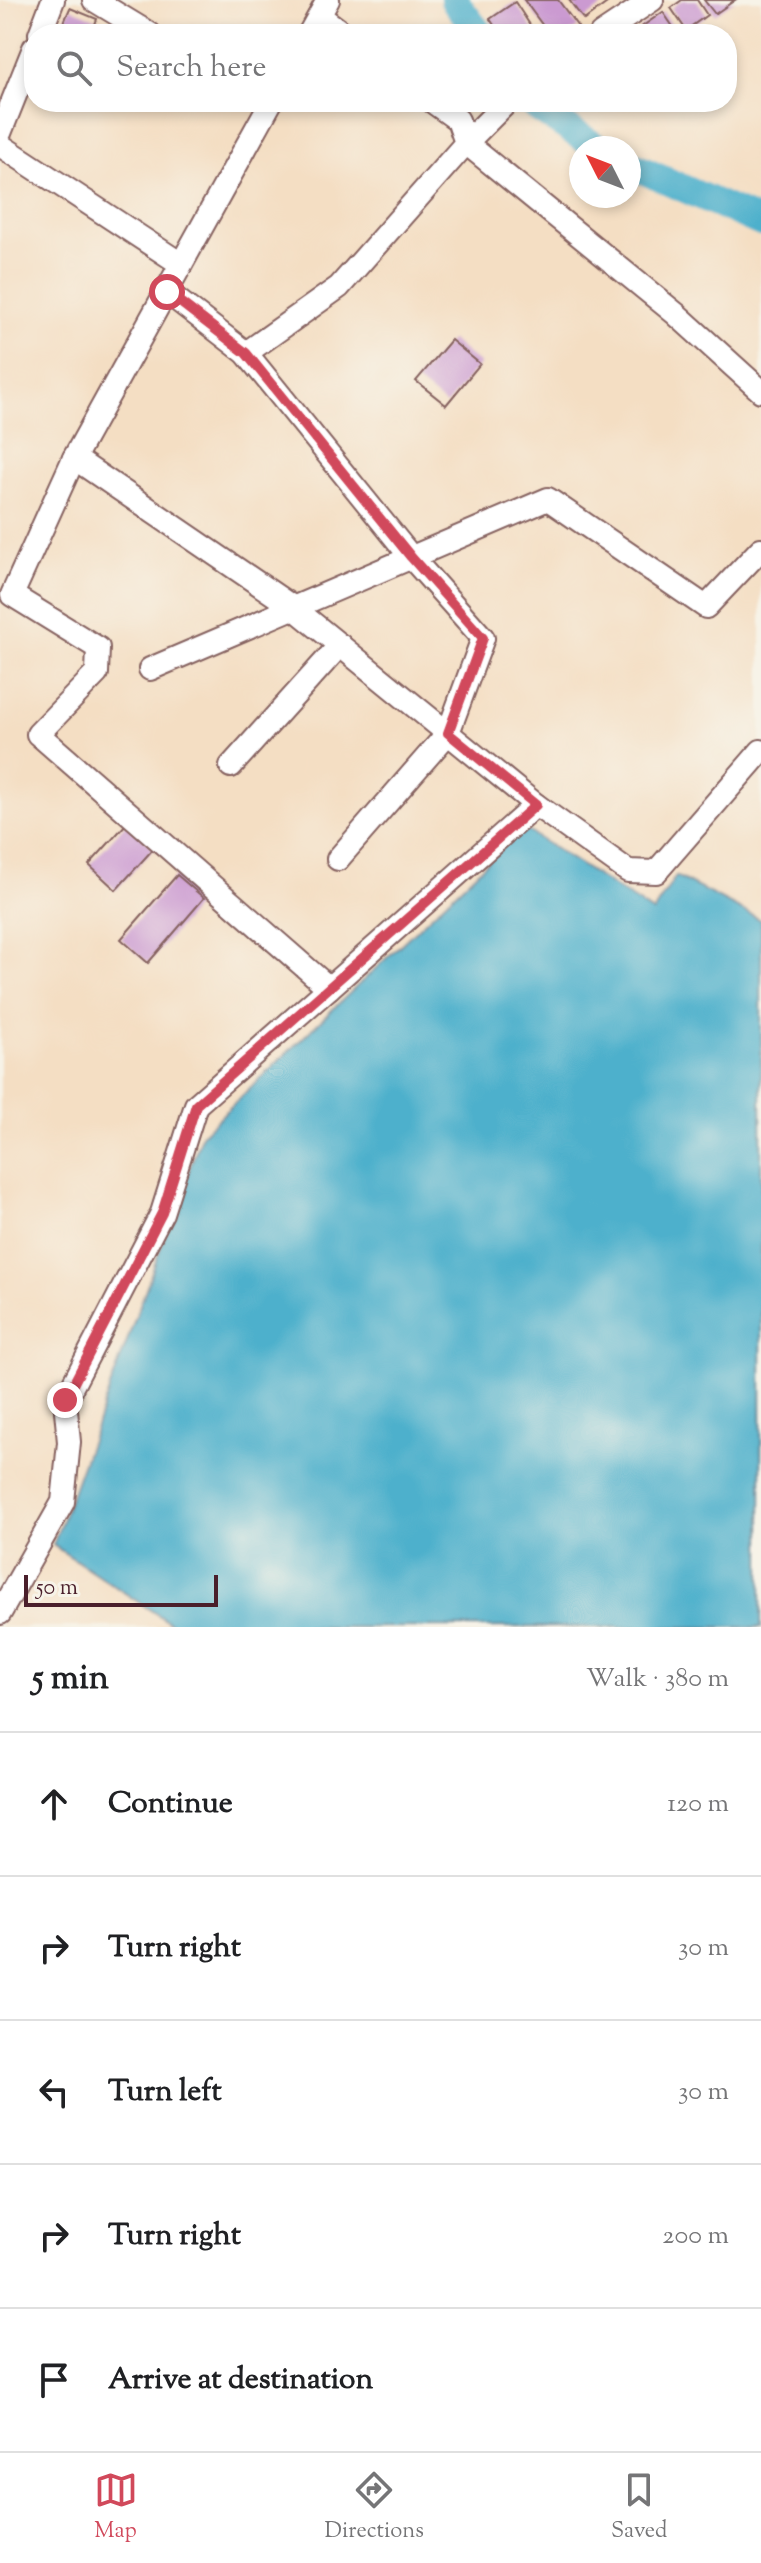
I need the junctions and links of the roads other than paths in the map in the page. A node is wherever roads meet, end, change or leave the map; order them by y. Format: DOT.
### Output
graph roads {
  1 [pos="53,0"];
  2 [pos="94,0"];
  3 [pos="652,0"];
  4 [pos="44,24"];
  5 [pos="134,24"];
  6 [pos="616,24"];
  7 [pos="24,73"];
  8 [pos="262,112"];
  9 [pos="447,112"];
  10 [pos="497,112"];
  11 [pos="0,133"];
  12 [pos="466,143"];
  13 [pos="0,145"];
  14 [pos="181,264"];
  15 [pos="167,292"];
  16 [pos="246,353"];
  17 [pos="761,391"];
  18 [pos="74,458"];
  19 [pos="761,549"];
  20 [pos="411,557"];
  21 [pos="294,608"];
  22 [pos="340,645"];
  23 [pos="150,669"];
  24 [pos="448,733"];
  25 [pos="761,751"];
  26 [pos="231,766"];
  27 [pos="536,805"];
  28 [pos="338,859"];
  29 [pos="329,988"];
  30 [pos="0,1613"];
  1 -- 4 [label="street"];
  2 -- 5 [label="street"];
  3 -- 6 [label="street"];
  7 -- 11 [label="street"];
  8 -- 14 [label="street"];
  9 -- 12 [label="street"];
  10 -- 12 [label="street"];
  12 -- 16 [label="street"];
  12 -- 17 [label="street"];
  13 -- 14 [label="street"];
  14 -- 15 [label="street"];
  15 -- 16 [label="street"];
  15 -- 18 [label="street"];
  16 -- 20 [label="street"];
  18 -- 21 [label="street"];
  18 -- 29 [label="street"];
  19 -- 20 [label="street"];
  20 -- 21 [label="street"];
  20 -- 24 [label="street"];
  21 -- 22 [label="street"];
  21 -- 23 [label="street"];
  22 -- 24 [label="street"];
  22 -- 26 [label="street"];
  24 -- 27 [label="street"];
  24 -- 28 [label="street"];
  25 -- 27 [label="street"];
  27 -- 29 [label="street"];
  29 -- 30 [label="street"];
}
